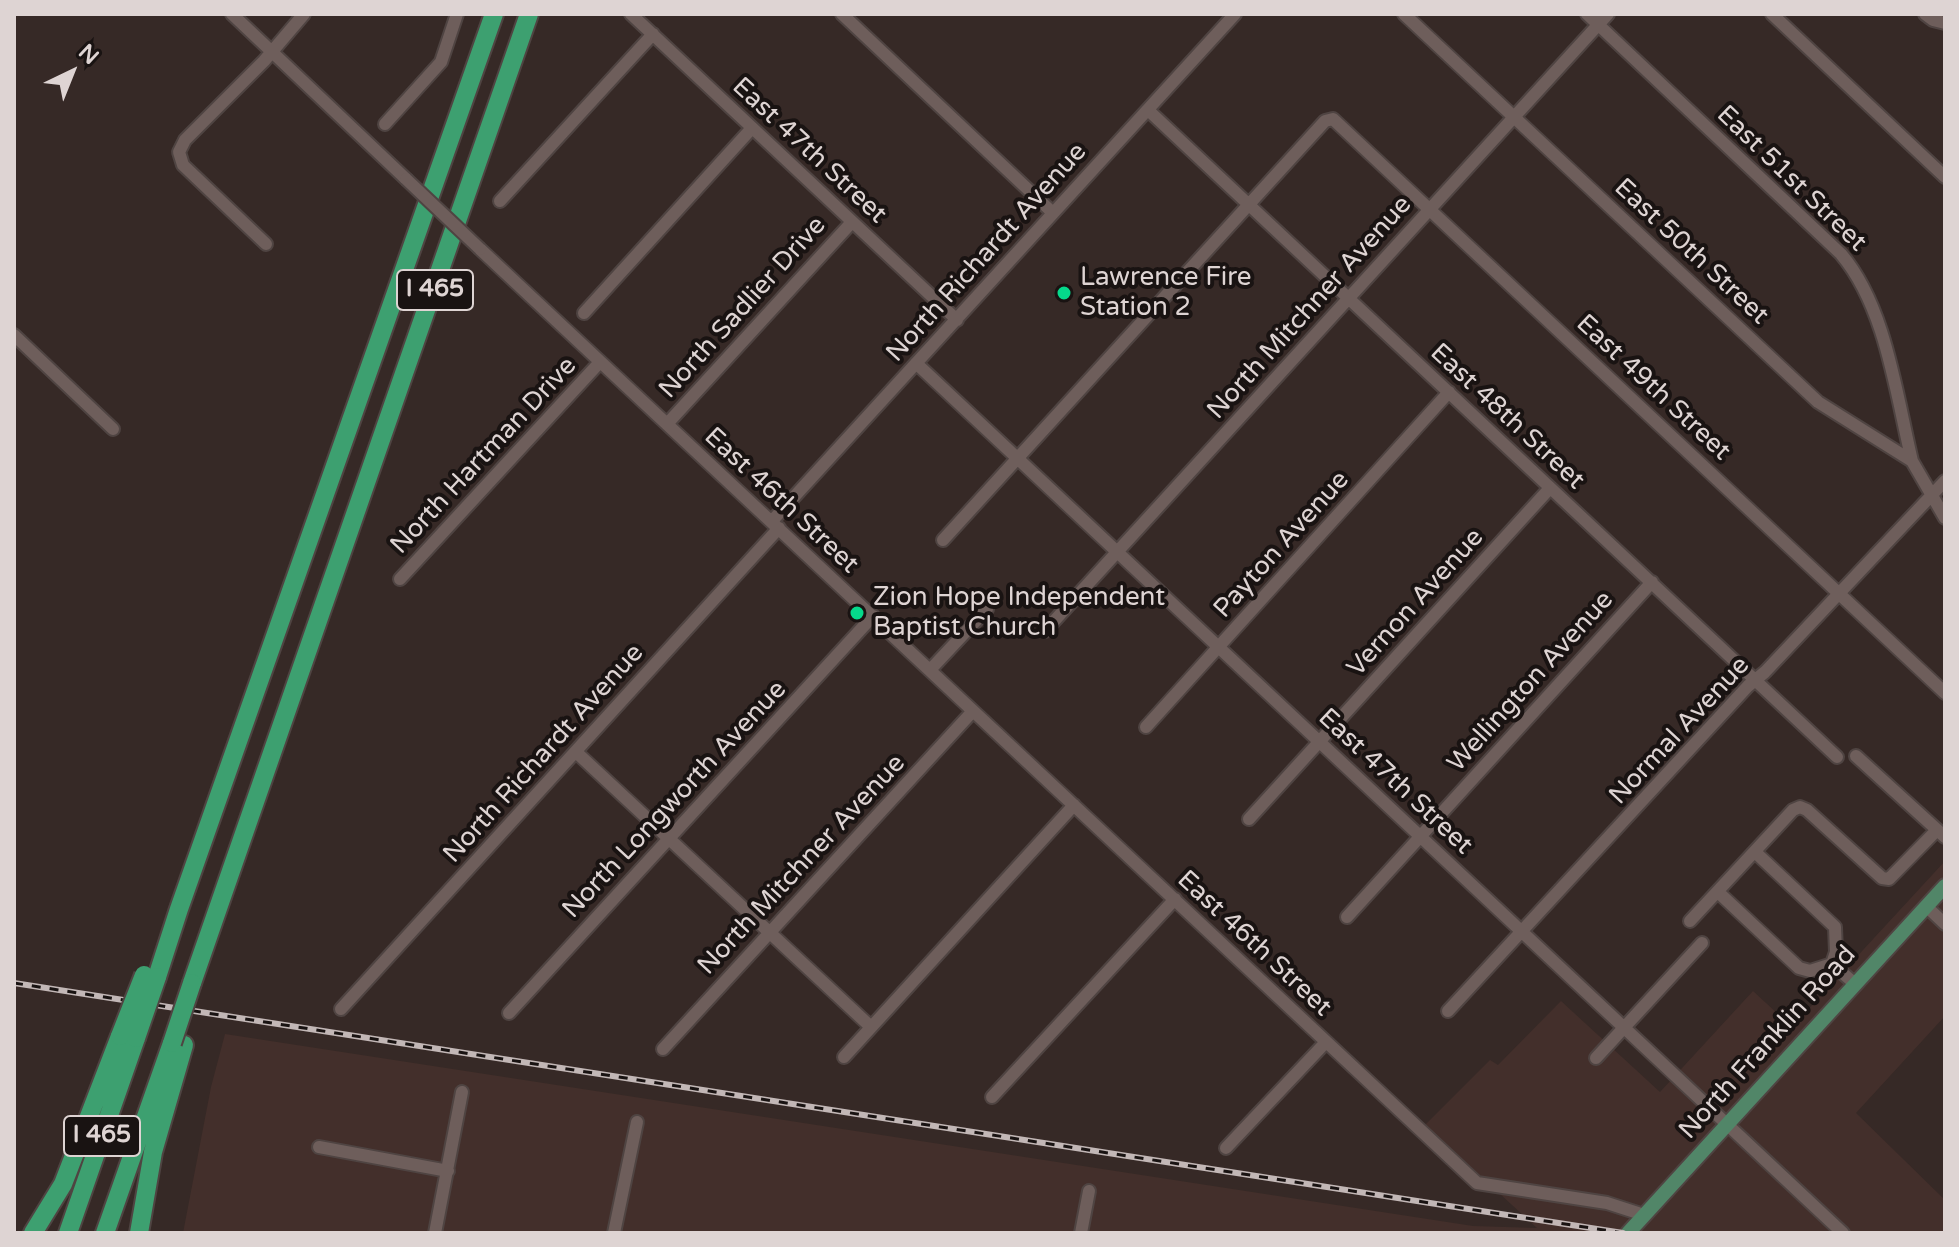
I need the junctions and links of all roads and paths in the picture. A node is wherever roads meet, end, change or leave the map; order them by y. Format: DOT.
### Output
graph roads {
  1 [pos="232,14"];
  2 [pos="304,14"];
  3 [pos="457,14"];
  4 [pos="494,14"];
  5 [pos="529,14"];
  6 [pos="631,14"];
  7 [pos="842,14"];
  8 [pos="1235,14"];
  9 [pos="1404,14"];
  10 [pos="1587,14"];
  11 [pos="1608,14"];
  12 [pos="1772,14"];
  13 [pos="1925,14"];
  14 [pos="1945,23"];
  15 [pos="1598,25"];
  16 [pos="653,34"];
  17 [pos="271,50"];
  18 [pos="1148,110"];
  19 [pos="1514,117"];
  20 [pos="385,124"];
  21 [pos="752,128"];
  22 [pos="1945,177"];
  23 [pos="500,201"];
  24 [pos="1250,205"];
  25 [pos="1431,209"];
  26 [pos="1053,213"];
  27 [pos="852,222"];
  28 [pos="266,244"];
  29 [pos="1348,298"];
  30 [pos="584,313"];
  31 [pos="957,320"];
  32 [pos="14,335"];
  33 [pos="600,362"];
  34 [pos="916,363"];
  35 [pos="1449,392"];
  36 [pos="667,424"];
  37 [pos="113,429"];
  38 [pos="1019,459"];
  39 [pos="1912,461"];
  40 [pos="1945,481"];
  41 [pos="1550,488"];
  42 [pos="1933,497"];
  43 [pos="1945,518"];
  44 [pos="776,525"];
  45 [pos="943,540"];
  46 [pos="1118,553"];
  47 [pos="400,579"];
  48 [pos="1652,582"];
  49 [pos="1838,593"];
  50 [pos="987,609"];
  51 [pos="873,616"];
  52 [pos="1045,631"];
  53 [pos="1219,647"];
  54 [pos="930,670"];
  55 [pos="1756,680"];
  56 [pos="1945,693"];
  57 [pos="973,711"];
  58 [pos="1146,727"];
  59 [pos="1320,741"];
  60 [pos="576,752"];
  61 [pos="1856,756"];
  62 [pos="1837,757"];
  63 [pos="1074,805"];
  64 [pos="1249,819"];
  65 [pos="1941,834"];
  66 [pos="1421,836"];
  67 [pos="669,839"];
  68 [pos="1755,852"];
  69 [pos="1945,886"];
  70 [pos="1718,892"];
  71 [pos="1175,899"];
  72 [pos="1926,906"];
  73 [pos="1347,917"];
  74 [pos="1690,921"];
  75 [pos="1945,924"];
  76 [pos="769,932"];
  77 [pos="1523,932"];
  78 [pos="1702,943"];
  79 [pos="1832,964"];
  80 [pos="1854,983"];
  81 [pos="341,1009"];
  82 [pos="1448,1011"];
  83 [pos="509,1013"];
  84 [pos="1626,1026"];
  85 [pos="871,1027"];
  86 [pos="128,1037"];
  87 [pos="1326,1042"];
  88 [pos="178,1044"];
  89 [pos="663,1049"];
  90 [pos="844,1057"];
  91 [pos="1596,1058"];
  92 [pos="462,1092"];
  93 [pos="992,1097"];
  94 [pos="637,1122"];
  95 [pos="1727,1123"];
  96 [pos="319,1147"];
  97 [pos="1226,1148"];
  98 [pos="448,1171"];
  99 [pos="1089,1191"];
  100 [pos="1644,1215"];
  101 [pos="33,1233"];
  102 [pos="68,1233"];
  103 [pos="105,1233"];
  104 [pos="139,1233"];
  105 [pos="435,1233"];
  106 [pos="614,1233"];
  107 [pos="1081,1233"];
  108 [pos="1628,1233"];
  109 [pos="1843,1233"];
  1 -- 17 [label="street, East 46th Street"];
  2 -- 17 [label="street"];
  3 -- 20 [label="street"];
  4 -- 86 [label="highway, I 465, bridge"];
  5 -- 88 [label="highway, I 465, bridge"];
  6 -- 16 [label="street, East 47th Street"];
  7 -- 26 [label="street"];
  8 -- 18 [label="street, North Richardt Avenue"];
  9 -- 19 [label="street, East 50th Street"];
  10 -- 15 [label="street, East 51st Street"];
  11 -- 15 [label="street, North Mitchner Avenue"];
  12 -- 22 [label="street"];
  13 -- 14 [label="street"];
  15 -- 19 [label="street, North Mitchner Avenue"];
  15 -- 39 [label="street, East 51st Street"];
  16 -- 21 [label="street, East 47th Street"];
  16 -- 23 [label="street"];
  17 -- 28 [label="street"];
  17 -- 33 [label="street, East 46th Street, bridge"];
  18 -- 24 [label="street, East 48th Street"];
  18 -- 26 [label="street, North Richardt Avenue"];
  19 -- 25 [label="street, North Mitchner Avenue"];
  19 -- 39 [label="street, East 50th Street"];
  21 -- 27 [label="street, East 47th Street"];
  21 -- 30 [label="street"];
  24 -- 25 [label="street, East 49th Street"];
  24 -- 29 [label="street, East 48th Street"];
  24 -- 38 [label="street"];
  25 -- 29 [label="street, North Mitchner Avenue"];
  25 -- 49 [label="street, East 49th Street"];
  26 -- 31 [label="street, North Richardt Avenue"];
  27 -- 31 [label="street, East 47th Street"];
  27 -- 36 [label="street, North Sadlier Drive"];
  29 -- 35 [label="street, East 48th Street"];
  29 -- 46 [label="street, North Mitchner Avenue"];
  31 -- 34 [label="street, North Richardt Avenue"];
  32 -- 37 [label="street"];
  33 -- 36 [label="street, East 46th Street"];
  33 -- 47 [label="street, North Hartman Drive"];
  34 -- 38 [label="street, East 47th Street"];
  34 -- 44 [label="street, North Richardt Avenue"];
  35 -- 41 [label="street, East 48th Street"];
  35 -- 53 [label="street, Payton Avenue"];
  36 -- 44 [label="street, East 46th Street"];
  38 -- 45 [label="street"];
  38 -- 46 [label="street, East 47th Street"];
  39 -- 42 [label="street, East 50th Street"];
  40 -- 42 [label="street, Normal Avenue"];
  41 -- 48 [label="street, East 48th Street"];
  41 -- 59 [label="street, Vernon Avenue"];
  42 -- 43 [label="street, East 50th Street"];
  42 -- 49 [label="street, Normal Avenue"];
  44 -- 51 [label="street, East 46th Street"];
  44 -- 60 [label="street, North Richardt Avenue"];
  46 -- 52 [label="street, North Mitchner Avenue"];
  46 -- 53 [label="street, East 47th Street"];
  48 -- 55 [label="street, East 48th Street"];
  48 -- 66 [label="street, Wellington Avenue"];
  49 -- 55 [label="street, Normal Avenue"];
  49 -- 56 [label="street, East 49th Street"];
  50 -- 54 [label="street"];
  51 -- 54 [label="street, East 46th Street"];
  51 -- 67 [label="street, North Longworth Avenue"];
  53 -- 58 [label="street, Payton Avenue"];
  53 -- 59 [label="street, East 47th Street"];
  54 -- 57 [label="street, East 46th Street"];
  55 -- 62 [label="street, East 48th Street"];
  55 -- 77 [label="street, Normal Avenue"];
  57 -- 63 [label="street, East 46th Street"];
  57 -- 76 [label="street, North Mitchner Avenue"];
  59 -- 64 [label="street, Vernon Avenue"];
  59 -- 66 [label="street, East 47th Street"];
  60 -- 67 [label="street"];
  60 -- 81 [label="street, North Richardt Avenue"];
  61 -- 65 [label="street"];
  63 -- 71 [label="street, East 46th Street"];
  63 -- 85 [label="street"];
  65 -- 68 [label="street"];
  66 -- 73 [label="street, Wellington Avenue"];
  66 -- 77 [label="street, East 47th Street"];
  67 -- 76 [label="street"];
  67 -- 83 [label="street, North Longworth Avenue"];
  68 -- 70 [label="street"];
  68 -- 79 [label="street"];
  69 -- 72 [label="main road, North Franklin Road"];
  70 -- 74 [label="street"];
  70 -- 79 [label="street"];
  71 -- 87 [label="street, East 46th Street"];
  71 -- 93 [label="street"];
  72 -- 75 [label="street"];
  72 -- 80 [label="main road, North Franklin Road"];
  76 -- 85 [label="street"];
  76 -- 89 [label="street, North Mitchner Avenue"];
  77 -- 82 [label="street, Normal Avenue"];
  77 -- 84 [label="street, East 47th Street"];
  78 -- 84 [label="street"];
  79 -- 80 [label="street"];
  80 -- 95 [label="main road, North Franklin Road"];
  84 -- 91 [label="street"];
  84 -- 95 [label="street, East 47th Street"];
  85 -- 90 [label="street"];
  86 -- 101 [label="highway"];
  86 -- 102 [label="highway, I 465"];
  87 -- 97 [label="street"];
  87 -- 100 [label="street, East 46th Street"];
  88 -- 103 [label="highway, I 465"];
  88 -- 104 [label="highway"];
  92 -- 98 [label="street"];
  94 -- 106 [label="street"];
  95 -- 100 [label="main road, North Franklin Road"];
  95 -- 109 [label="street, East 47th Street"];
  96 -- 98 [label="street"];
  98 -- 105 [label="street"];
  99 -- 107 [label="street"];
  100 -- 108 [label="main road, North Franklin Road"];
}
